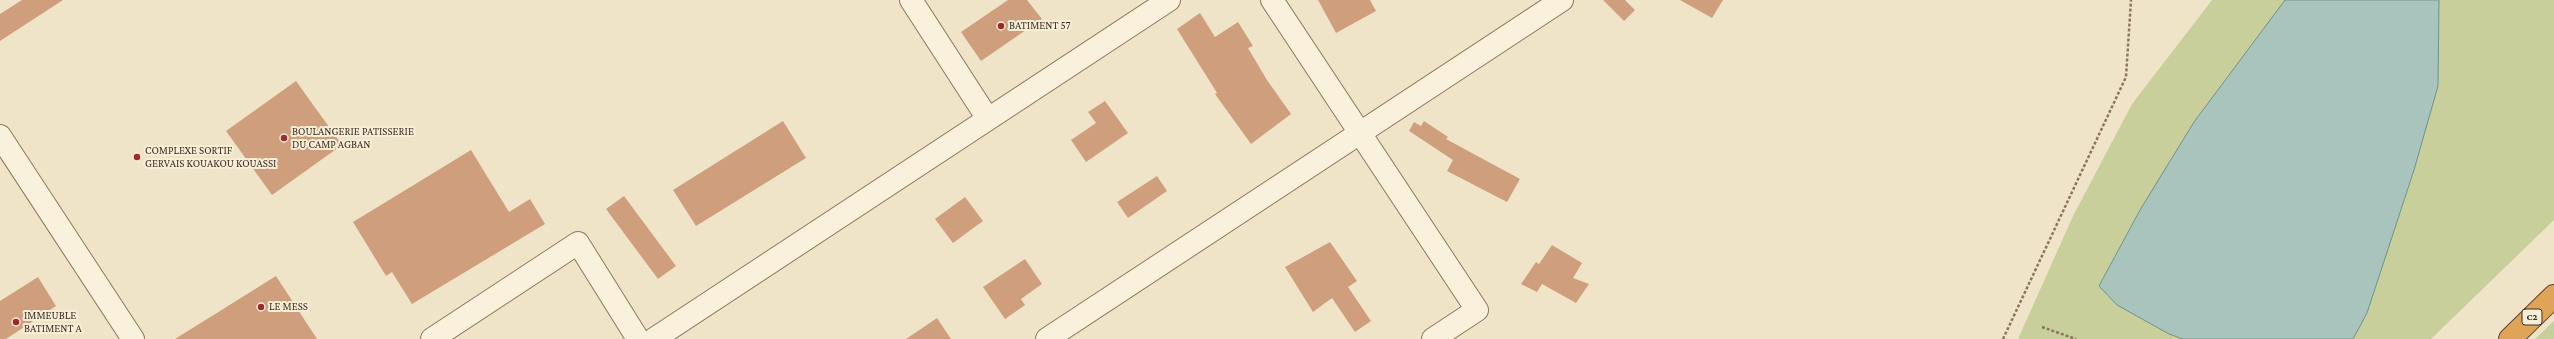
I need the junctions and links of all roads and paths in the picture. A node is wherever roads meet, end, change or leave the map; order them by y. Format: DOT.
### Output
graph roads {
  1 [pos="911,0"];
  2 [pos="1169,0"];
  3 [pos="1272,0"];
  4 [pos="1562,0"];
  5 [pos="2131,0"];
  6 [pos="988,119"];
  7 [pos="1361,132"];
  8 [pos="0,136"];
  9 [pos="2554,296"];
  10 [pos="2042,327"];
  11 [pos="133,339"];
  12 [pos="432,339"];
  13 [pos="638,339"];
  14 [pos="654,339"];
  15 [pos="1047,339"];
  16 [pos="1433,339"];
  17 [pos="2003,339"];
  18 [pos="2076,339"];
  19 [pos="2510,339"];
  1 -- 6 [label="lane"];
  2 -- 6 [label="lane"];
  3 -- 7 [label="lane"];
  4 -- 7 [label="lane"];
  5 -- 17 [label="path"];
  6 -- 14 [label="lane"];
  7 -- 15 [label="lane"];
  7 -- 16 [label="lane"];
  8 -- 11 [label="lane"];
  9 -- 19 [label="highway, C2"];
  10 -- 18 [label="path"];
  12 -- 13 [label="lane"];
}
